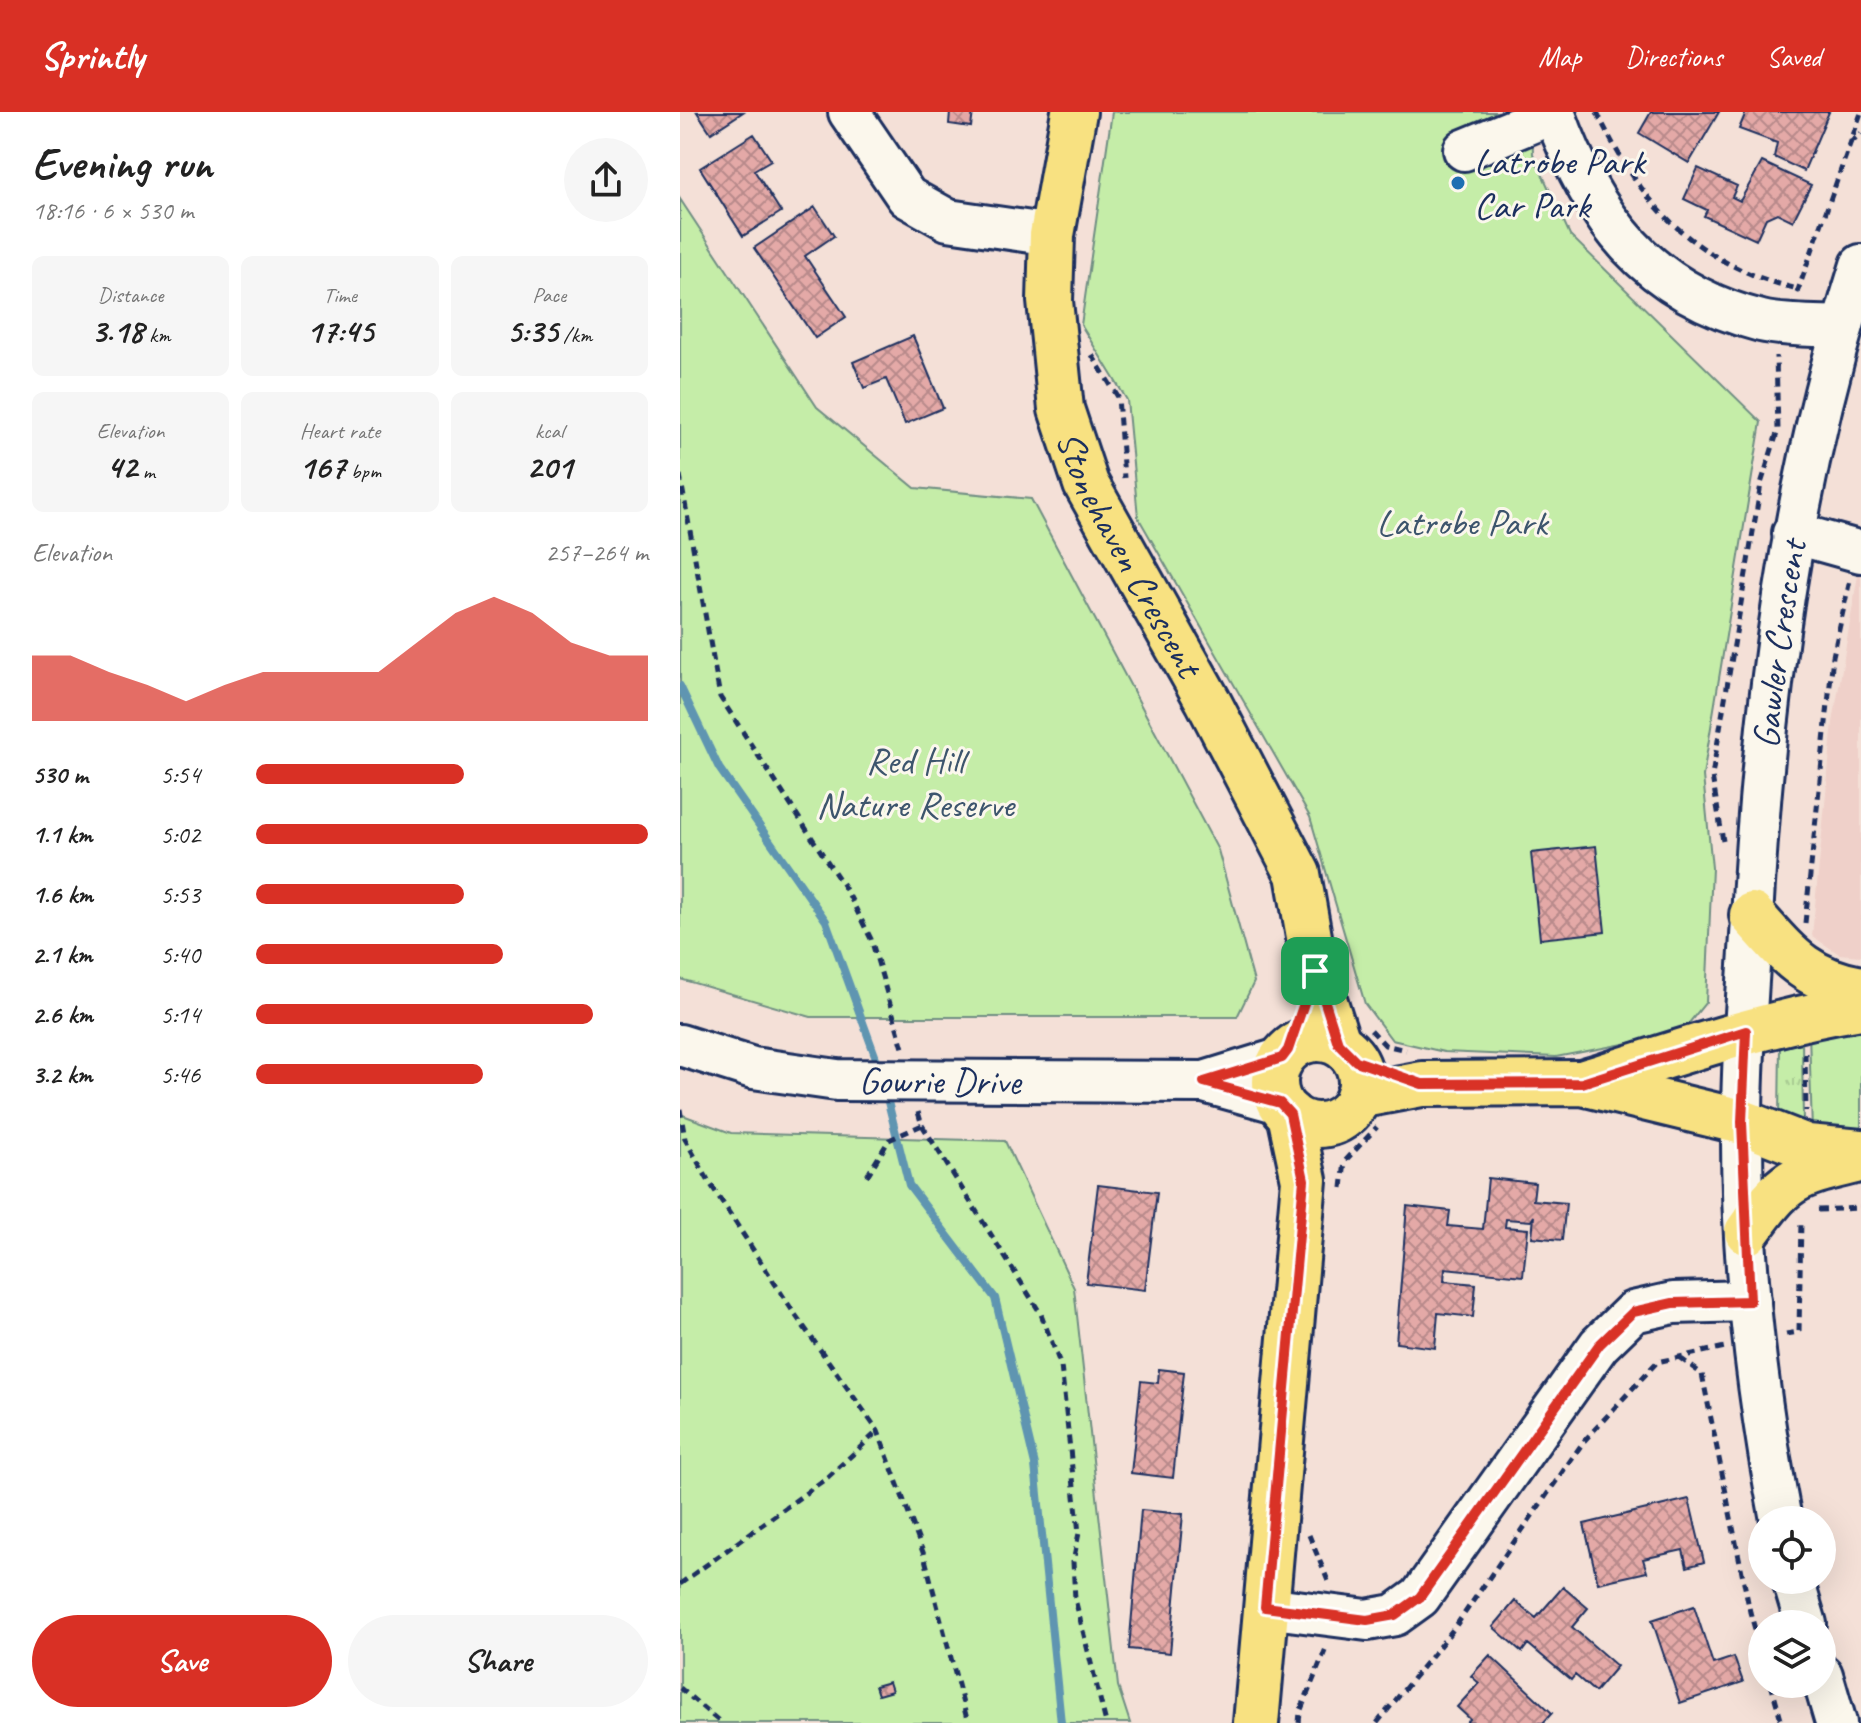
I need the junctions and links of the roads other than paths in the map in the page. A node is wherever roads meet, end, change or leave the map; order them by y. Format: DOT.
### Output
graph roads {
  1 [pos="849,112"];
  2 [pos="1074,112"];
  3 [pos="1554,112"];
  4 [pos="1464,150"];
  5 [pos="1052,235"];
  6 [pos="1861,265"];
  7 [pos="1842,327"];
  8 [pos="1793,533"];
  9 [pos="1858,552"];
  10 [pos="1752,915"];
  11 [pos="1315,971"];
  12 [pos="1861,989"];
  13 [pos="1861,1007"];
  14 [pos="1746,1031"];
  15 [pos="680,1045"];
  16 [pos="1285,1054"];
  17 [pos="1357,1078"];
  18 [pos="1204,1082"];
  19 [pos="1582,1083"];
  20 [pos="1285,1109"];
  21 [pos="1742,1122"];
  22 [pos="1861,1152"];
  23 [pos="1861,1160"];
  24 [pos="1323,1186"];
  25 [pos="1747,1232"];
  26 [pos="1750,1301"];
  27 [pos="1778,1506"];
  28 [pos="1265,1607"];
  29 [pos="1829,1698"];
  30 [pos="1256,1723"];
  31 [pos="1836,1723"];
  1 -- 5 [label="street"];
  2 -- 5 [label="main road, Stonehaven Crescent"];
  3 -- 4 [label="street"];
  3 -- 7 [label="street"];
  5 -- 11 [label="main road, Stonehaven Crescent"];
  6 -- 7 [label="street, Gawler Crescent"];
  7 -- 8 [label="street, Gawler Crescent"];
  8 -- 9 [label="street"];
  8 -- 10 [label="street, Gawler Crescent"];
  10 -- 12 [label="main road"];
  10 -- 14 [label="street, Gawler Crescent"];
  11 -- 16 [label="main road, Stonehaven Crescent"];
  11 -- 17 [label="main road, Stonehaven Crescent"];
  13 -- 14 [label="main road"];
  14 -- 19 [label="main road"];
  14 -- 21 [label="street, Gawler Crescent"];
  15 -- 18 [label="street, Gowrie Drive"];
  16 -- 17 [label="main road"];
  16 -- 18 [label="street, Gowrie Drive"];
  16 -- 20 [label="main road, Stonehaven Crescent"];
  17 -- 19 [label="main road"];
  17 -- 20 [label="main road"];
  17 -- 24 [label="main road"];
  18 -- 20 [label="street, Gowrie Drive"];
  19 -- 21 [label="main road"];
  20 -- 24 [label="main road"];
  21 -- 22 [label="main road"];
  21 -- 25 [label="street, Gawler Crescent"];
  23 -- 25 [label="main road"];
  24 -- 28 [label="main road"];
  25 -- 26 [label="street, Gawler Crescent"];
  26 -- 27 [label="street, Gawler Crescent"];
  26 -- 28 [label="street"];
  28 -- 30 [label="main road"];
  29 -- 31 [label="street"];
}
